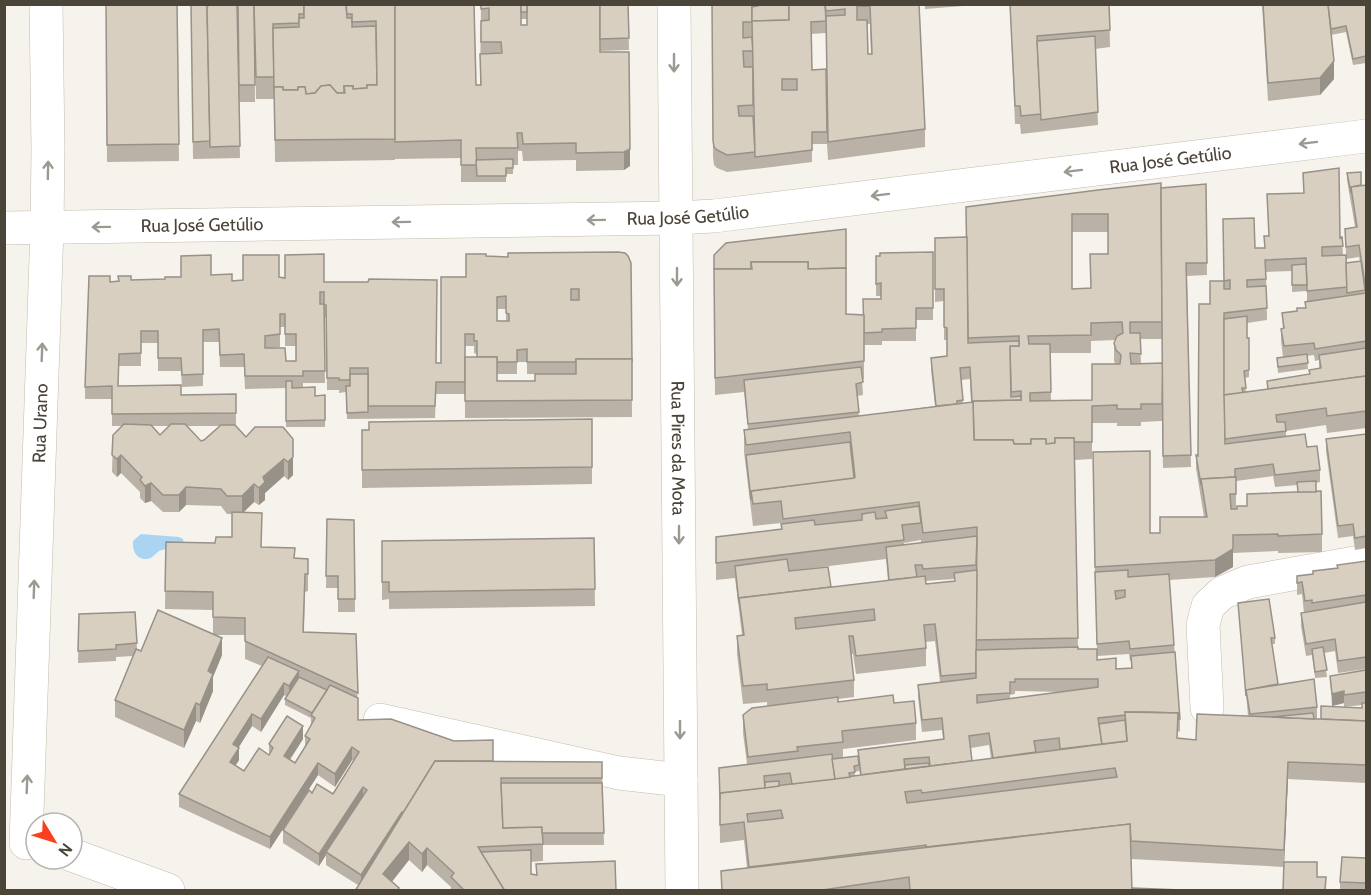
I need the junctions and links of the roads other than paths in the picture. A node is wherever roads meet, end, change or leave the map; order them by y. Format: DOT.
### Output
graph roads {
  1 [pos="46,4"];
  2 [pos="674,4"];
  3 [pos="1366,136"];
  4 [pos="676,218"];
  5 [pos="4,228"];
  6 [pos="47,228"];
  7 [pos="1366,561"];
  8 [pos="1207,708"];
  9 [pos="380,720"];
  10 [pos="681,780"];
  11 [pos="22,842"];
  12 [pos="84,860"];
  13 [pos="168,891"];
  14 [pos="682,891"];
  6 -- 1 [label="street, Rua Urano, one-way"];
  2 -- 4 [label="street, Rua Pires da Mota, one-way"];
  3 -- 4 [label="street, Rua José Getúlio, one-way"];
  4 -- 6 [label="street, Rua José Getúlio, one-way"];
  4 -- 10 [label="street, Rua Pires da Mota, one-way"];
  5 -- 6 [label="street, Rua José Getúlio"];
  11 -- 6 [label="street, Rua Urano, one-way"];
  7 -- 8 [label="street"];
  9 -- 10 [label="street"];
  10 -- 14 [label="street, Rua Pires da Mota"];
  12 -- 13 [label="street"];
}
